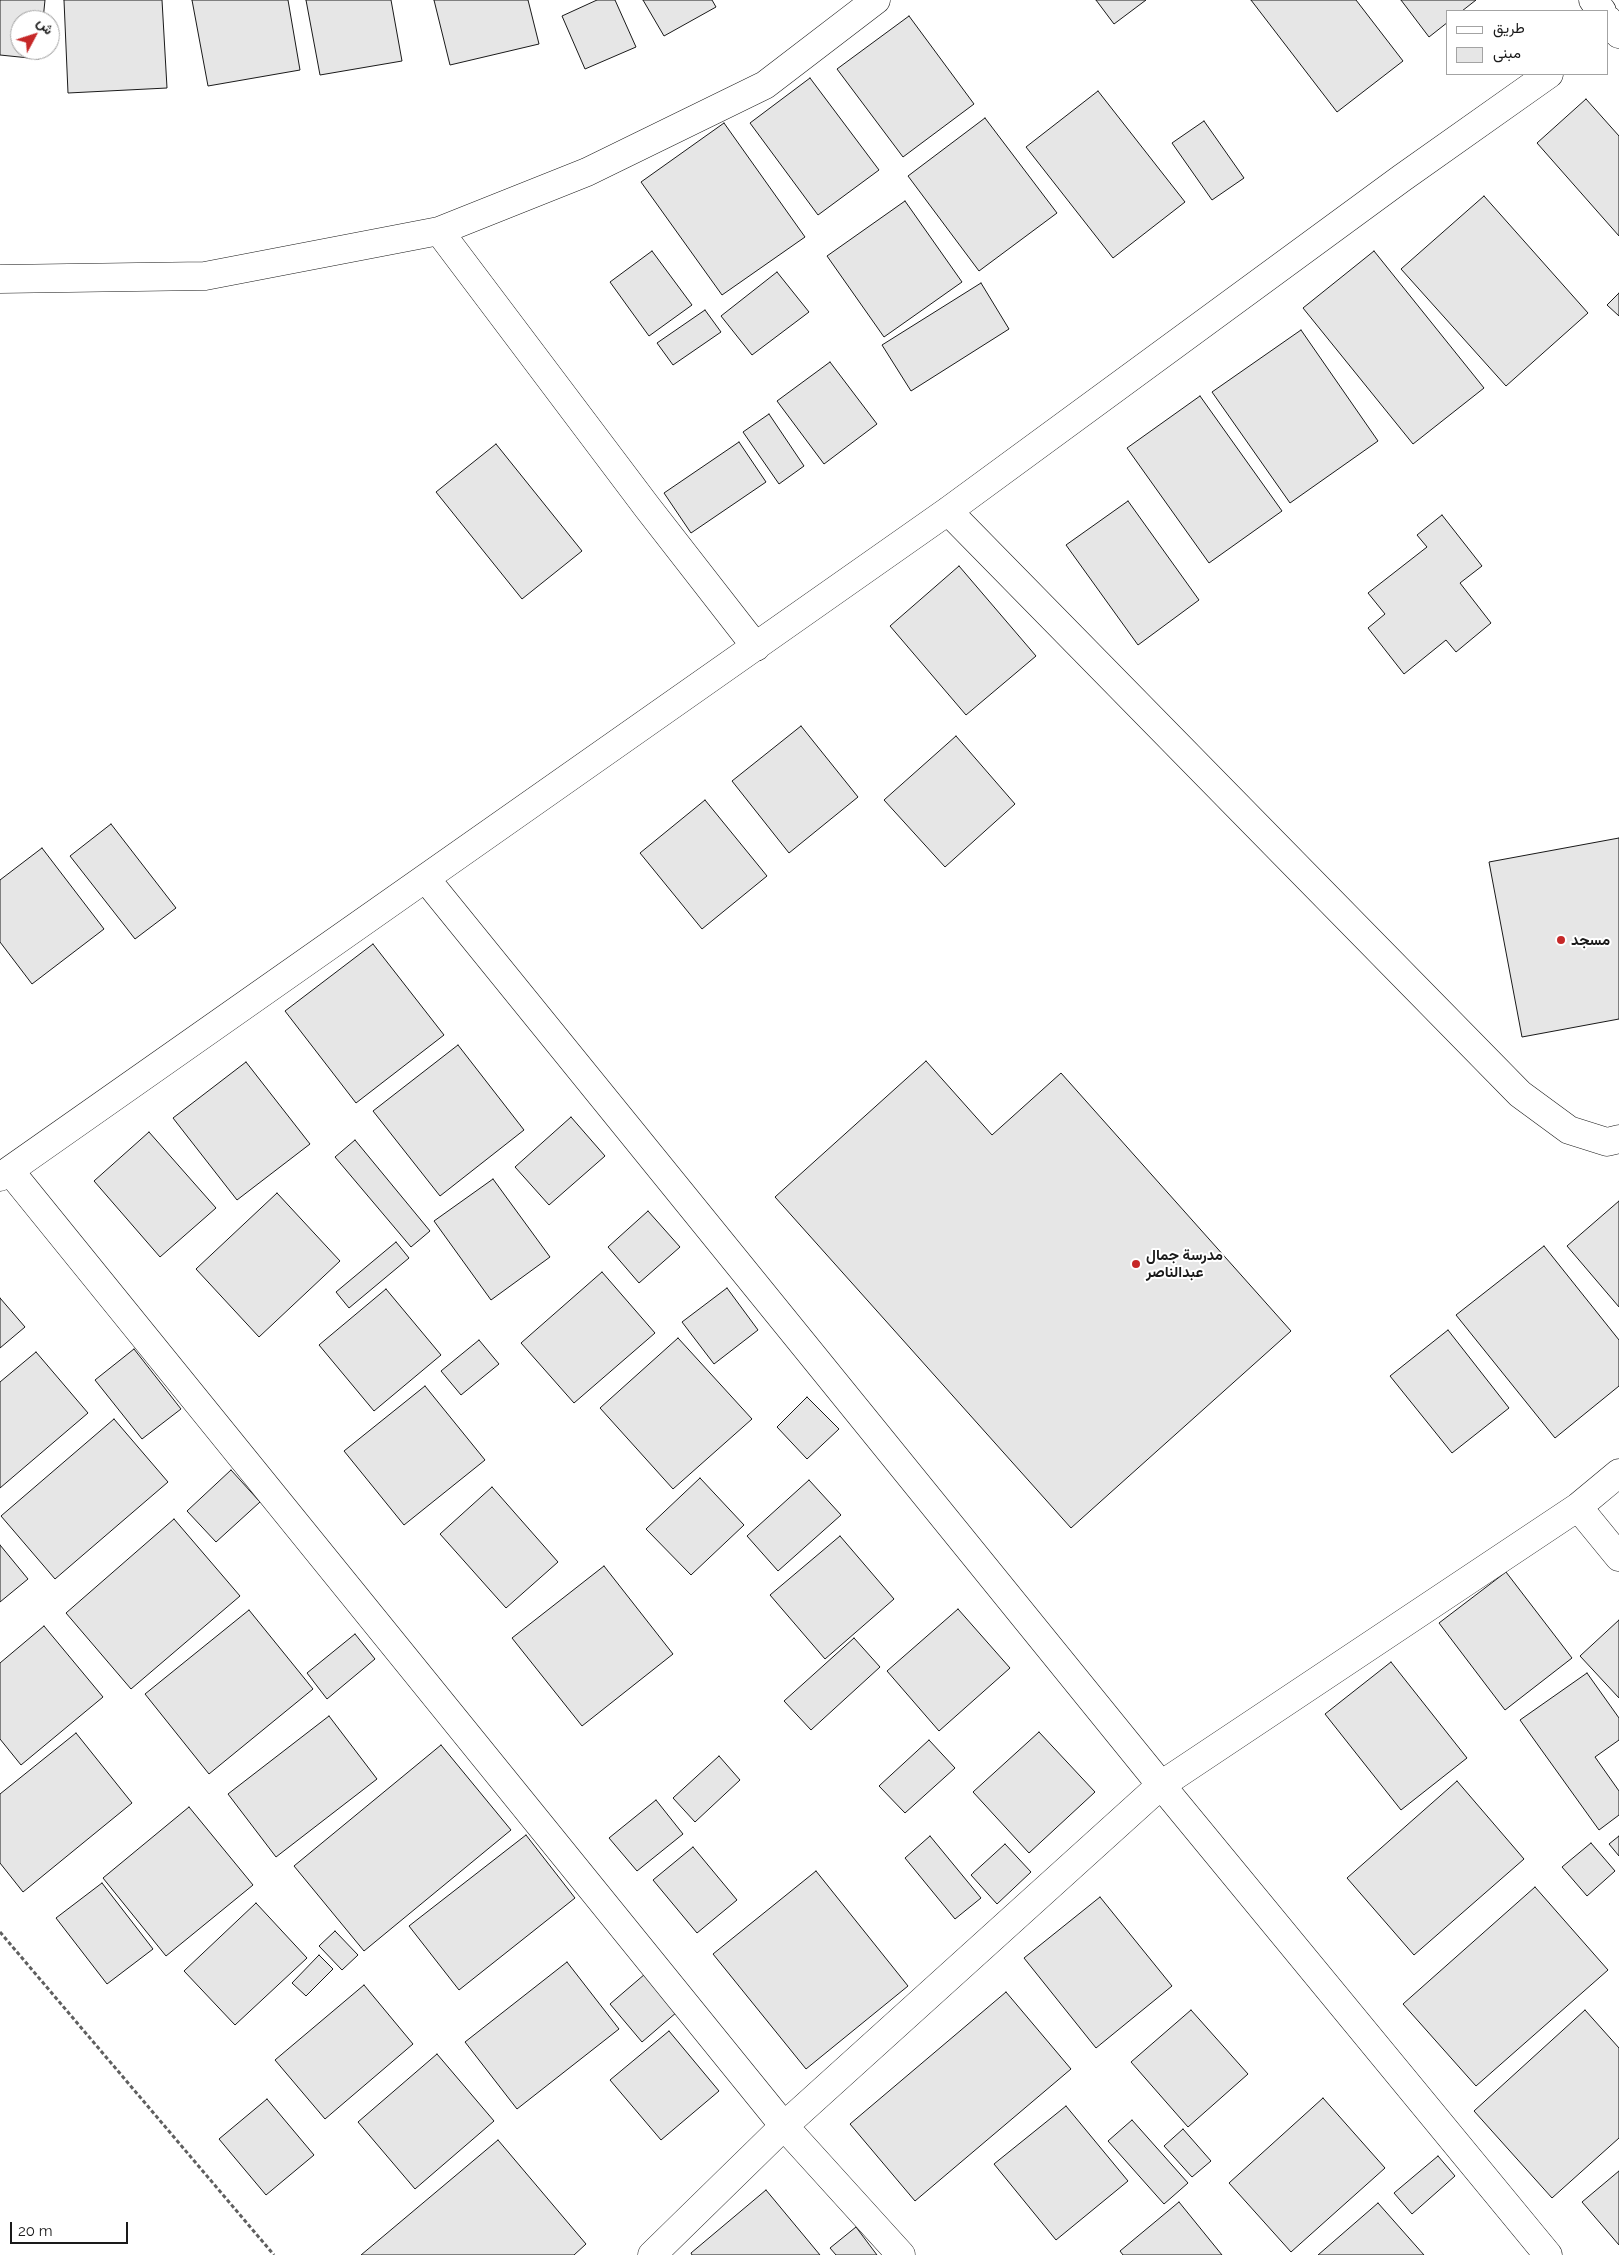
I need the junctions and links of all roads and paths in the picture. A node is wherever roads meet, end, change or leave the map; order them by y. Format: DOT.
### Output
graph roads {
  1 [pos="876,0"];
  2 [pos="1548,75"];
  3 [pos="439,231"];
  4 [pos="0,279"];
  5 [pos="948,511"];
  6 [pos="756,647"];
  7 [pos="426,879"];
  8 [pos="1619,1139"];
  9 [pos="5,1174"];
  10 [pos="1619,1473"];
  11 [pos="1578,1506"];
  12 [pos="1619,1557"];
  13 [pos="1161,1785"];
  14 [pos="0,1932"];
  15 [pos="784,2126"];
  16 [pos="274,2255"];
  17 [pos="652,2255"];
  18 [pos="901,2255"];
  19 [pos="1548,2255"];
  1 -- 3 [label="street"];
  2 -- 5 [label="street"];
  3 -- 4 [label="street"];
  3 -- 6 [label="street"];
  5 -- 6 [label="street"];
  5 -- 8 [label="street"];
  6 -- 7 [label="street"];
  7 -- 9 [label="street"];
  7 -- 13 [label="street"];
  9 -- 15 [label="street"];
  10 -- 11 [label="street"];
  11 -- 12 [label="street"];
  11 -- 13 [label="street"];
  13 -- 15 [label="street"];
  13 -- 19 [label="street"];
  14 -- 16 [label="path"];
  15 -- 17 [label="street"];
  15 -- 18 [label="street"];
}
